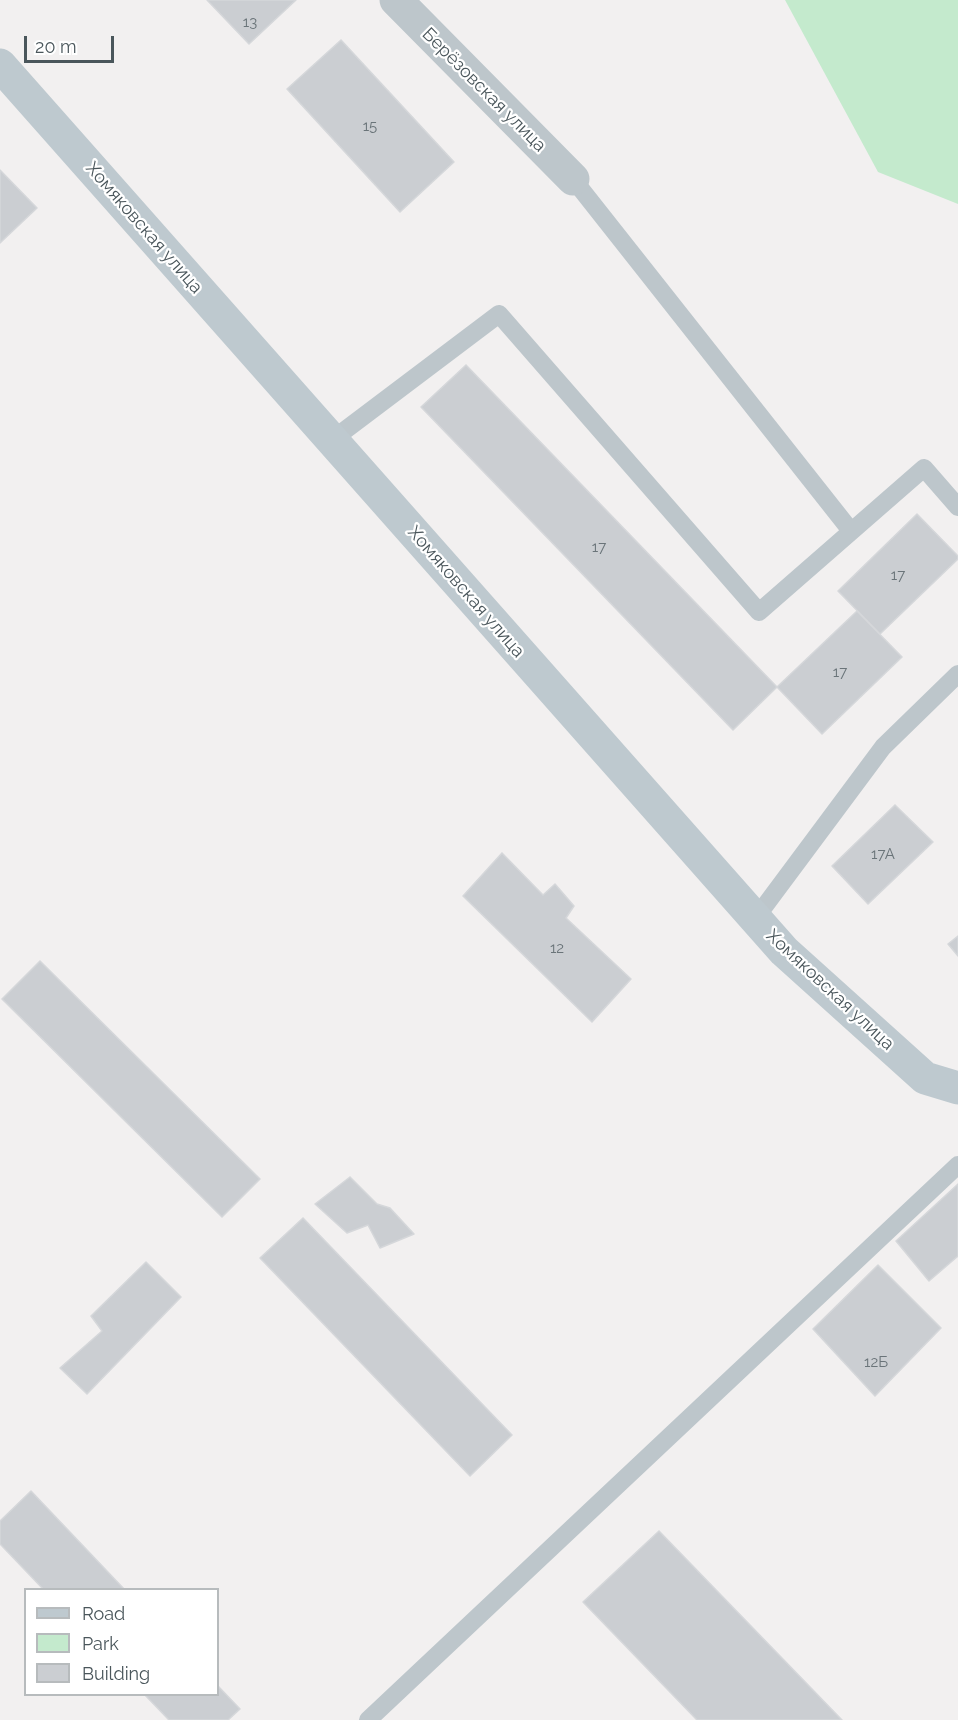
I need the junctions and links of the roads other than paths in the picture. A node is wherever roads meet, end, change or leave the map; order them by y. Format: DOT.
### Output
graph roads {
  1 [pos="396,0"];
  2 [pos="0,65"];
  3 [pos="573,179"];
  4 [pos="332,440"];
  5 [pos="958,507"];
  6 [pos="851,531"];
  7 [pos="958,674"];
  8 [pos="755,919"];
  9 [pos="958,1088"];
  10 [pos="958,1165"];
  11 [pos="368,1720"];
  1 -- 3 [label="street, Берёзовская улица"];
  2 -- 4 [label="street, Хомяковская улица"];
  3 -- 6 [label="lane"];
  4 -- 6 [label="lane"];
  4 -- 8 [label="street, Хомяковская улица"];
  5 -- 6 [label="lane"];
  7 -- 8 [label="lane"];
  8 -- 9 [label="street, Хомяковская улица"];
  10 -- 11 [label="lane"];
}
